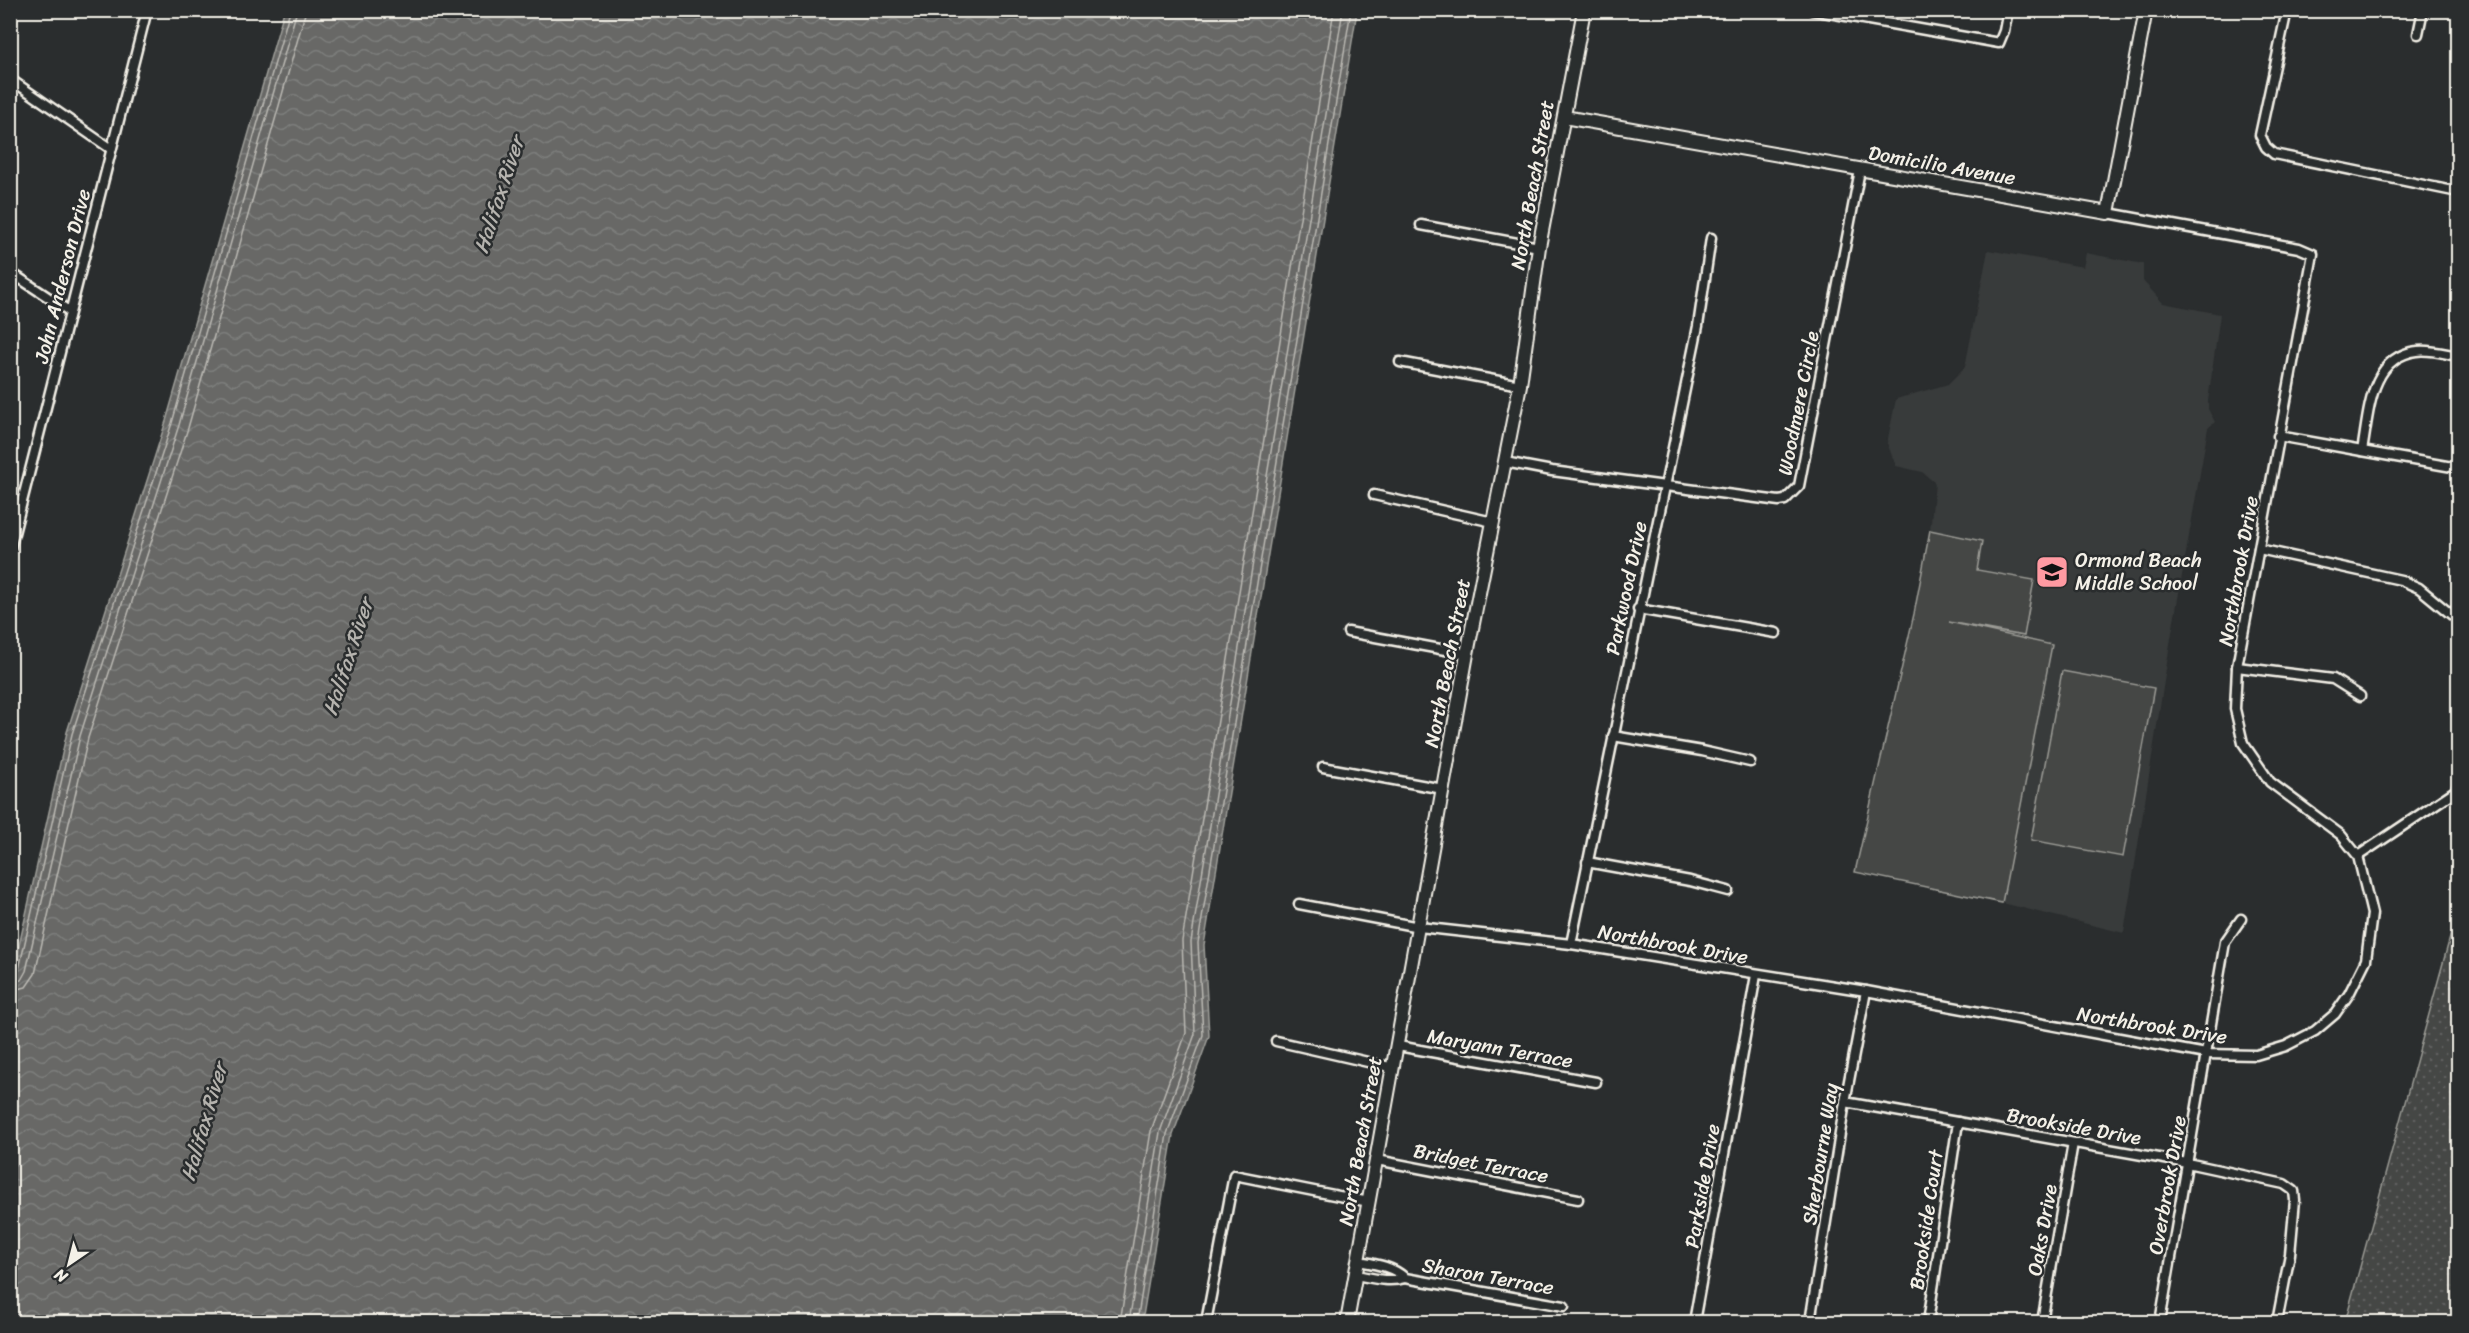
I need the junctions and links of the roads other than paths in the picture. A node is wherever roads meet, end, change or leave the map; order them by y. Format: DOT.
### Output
graph roads {
  1 [pos="147,10"];
  2 [pos="1584,10"];
  3 [pos="1812,10"];
  4 [pos="2008,10"];
  5 [pos="2146,10"];
  6 [pos="2287,10"];
  7 [pos="2422,10"];
  8 [pos="1864,15"];
  9 [pos="2418,34"];
  10 [pos="10,79"];
  11 [pos="1564,117"];
  12 [pos="111,149"];
  13 [pos="1860,170"];
  14 [pos="2458,192"];
  15 [pos="2108,213"];
  16 [pos="1421,225"];
  17 [pos="1711,238"];
  18 [pos="1539,247"];
  19 [pos="2313,254"];
  20 [pos="10,272"];
  21 [pos="69,311"];
  22 [pos="2458,357"];
  23 [pos="1400,362"];
  24 [pos="1521,385"];
  25 [pos="2278,436"];
  26 [pos="2362,451"];
  27 [pos="1505,462"];
  28 [pos="2458,468"];
  29 [pos="1664,486"];
  30 [pos="1374,495"];
  31 [pos="1493,522"];
  32 [pos="10,549"];
  33 [pos="2259,549"];
  34 [pos="1638,609"];
  35 [pos="2458,620"];
  36 [pos="1348,632"];
  37 [pos="1776,633"];
  38 [pos="1467,654"];
  39 [pos="2237,667"];
  40 [pos="2360,696"];
  41 [pos="1612,736"];
  42 [pos="1750,762"];
  43 [pos="1323,767"];
  44 [pos="2458,786"];
  45 [pos="1443,789"];
  46 [pos="2358,856"];
  47 [pos="1587,862"];
  48 [pos="1728,891"];
  49 [pos="1299,904"];
  50 [pos="2241,919"];
  51 [pos="1419,927"];
  52 [pos="1571,944"];
  53 [pos="1756,975"];
  54 [pos="1866,991"];
  55 [pos="1276,1041"];
  56 [pos="1398,1046"];
  57 [pos="2206,1054"];
  58 [pos="1394,1068"];
  59 [pos="1596,1082"];
  60 [pos="1845,1102"];
  61 [pos="1958,1122"];
  62 [pos="2073,1143"];
  63 [pos="1377,1160"];
  64 [pos="2187,1163"];
  65 [pos="1578,1199"];
  66 [pos="1369,1202"];
  67 [pos="1358,1261"];
  68 [pos="1356,1275"];
  69 [pos="1405,1278"];
  70 [pos="1564,1306"];
  71 [pos="1206,1323"];
  72 [pos="1347,1323"];
  73 [pos="1694,1323"];
  74 [pos="1810,1323"];
  75 [pos="1928,1323"];
  76 [pos="2043,1323"];
  77 [pos="2160,1323"];
  78 [pos="2277,1323"];
  1 -- 12 [label="street, John Anderson Drive"];
  2 -- 11 [label="street, North Beach Street"];
  3 -- 8 [label="street"];
  4 -- 8 [label="street"];
  5 -- 15 [label="street"];
  6 -- 14 [label="street"];
  7 -- 9 [label="street"];
  10 -- 12 [label="street"];
  11 -- 13 [label="street, Domicilio Avenue"];
  11 -- 18 [label="street, North Beach Street"];
  12 -- 21 [label="street, John Anderson Drive"];
  13 -- 15 [label="street, Domicilio Avenue"];
  13 -- 29 [label="street, Woodmere Circle"];
  15 -- 19 [label="street, Domicilio Avenue"];
  16 -- 18 [label="street"];
  17 -- 29 [label="street, Parkwood Drive"];
  18 -- 24 [label="street, North Beach Street"];
  19 -- 25 [label="street, Northbrook Drive"];
  20 -- 21 [label="street"];
  21 -- 32 [label="street, John Anderson Drive"];
  22 -- 26 [label="street"];
  23 -- 24 [label="street"];
  24 -- 27 [label="street, North Beach Street"];
  25 -- 26 [label="street"];
  25 -- 33 [label="street, Northbrook Drive"];
  26 -- 28 [label="street"];
  27 -- 29 [label="street, Woodmere Circle"];
  27 -- 31 [label="street, North Beach Street"];
  29 -- 34 [label="street, Parkwood Drive"];
  30 -- 31 [label="street"];
  31 -- 38 [label="street, North Beach Street"];
  33 -- 35 [label="street"];
  33 -- 39 [label="street, Northbrook Drive"];
  34 -- 37 [label="street"];
  34 -- 41 [label="street, Parkwood Drive"];
  36 -- 38 [label="street"];
  38 -- 45 [label="street, North Beach Street"];
  39 -- 40 [label="street"];
  39 -- 46 [label="street, Northbrook Drive"];
  41 -- 42 [label="street"];
  41 -- 47 [label="street, Parkwood Drive"];
  43 -- 45 [label="street"];
  44 -- 46 [label="street"];
  45 -- 51 [label="street, North Beach Street"];
  46 -- 57 [label="street, Northbrook Drive"];
  47 -- 48 [label="street"];
  47 -- 52 [label="street, Parkwood Drive"];
  49 -- 51 [label="street, Northbrook Drive"];
  50 -- 57 [label="street, Overbrook Drive"];
  51 -- 52 [label="street, Northbrook Drive"];
  51 -- 56 [label="street, North Beach Street"];
  52 -- 53 [label="street, Northbrook Drive"];
  53 -- 54 [label="street, Northbrook Drive"];
  53 -- 73 [label="street, Parkside Drive"];
  54 -- 57 [label="street, Northbrook Drive"];
  54 -- 60 [label="street, Sherbourne Way"];
  55 -- 58 [label="street"];
  56 -- 58 [label="street, North Beach Street"];
  56 -- 59 [label="street, Maryann Terrace"];
  57 -- 64 [label="street, Overbrook Drive"];
  58 -- 63 [label="street, North Beach Street"];
  60 -- 61 [label="street, Brookside Drive"];
  60 -- 74 [label="street, Sherbourne Way"];
  61 -- 62 [label="street, Brookside Drive"];
  61 -- 75 [label="street, Brookside Court"];
  62 -- 64 [label="street, Brookside Drive"];
  62 -- 76 [label="street, Oaks Drive"];
  63 -- 65 [label="street, Bridget Terrace"];
  63 -- 66 [label="street, North Beach Street"];
  64 -- 77 [label="street, Overbrook Drive"];
  64 -- 78 [label="street, Brookside Drive"];
  66 -- 67 [label="street, North Beach Street"];
  66 -- 71 [label="street"];
  67 -- 68 [label="street, North Beach Street"];
  67 -- 69 [label="street, Sharon Terrace"];
  68 -- 69 [label="street, Sharon Terrace"];
  68 -- 72 [label="street, North Beach Street"];
  69 -- 70 [label="street, Sharon Terrace"];
}
